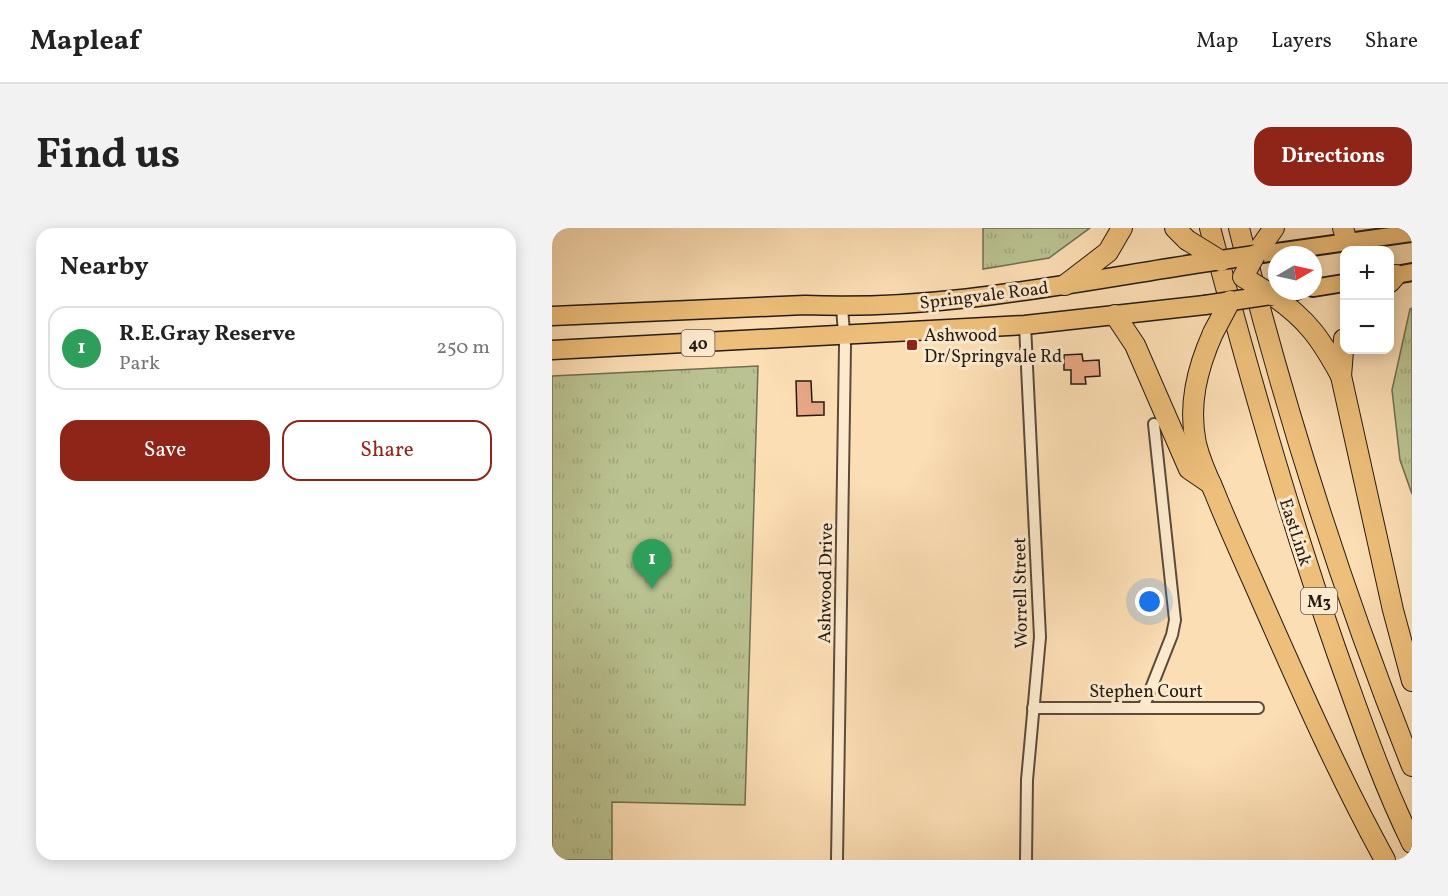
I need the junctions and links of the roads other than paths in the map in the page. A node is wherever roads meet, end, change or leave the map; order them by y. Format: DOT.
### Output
graph roads {
  1 [pos="1122,228"];
  2 [pos="1210,228"];
  3 [pos="1239,228"];
  4 [pos="1412,233"];
  5 [pos="1181,234"];
  6 [pos="1345,235"];
  7 [pos="1265,244"];
  8 [pos="1221,261"];
  9 [pos="1247,276"];
  10 [pos="1340,284"];
  11 [pos="1065,285"];
  12 [pos="1268,287"];
  13 [pos="1322,287"];
  14 [pos="1268,297"];
  15 [pos="1287,300"];
  16 [pos="1230,301"];
  17 [pos="842,307"];
  18 [pos="1115,315"];
  19 [pos="552,316"];
  20 [pos="1025,325"];
  21 [pos="844,336"];
  22 [pos="552,350"];
  23 [pos="1343,354"];
  24 [pos="1341,376"];
  25 [pos="1154,424"];
  26 [pos="1211,484"];
  27 [pos="1412,681"];
  28 [pos="1144,706"];
  29 [pos="1033,708"];
  30 [pos="1258,708"];
  31 [pos="1412,766"];
  32 [pos="1412,843"];
  33 [pos="837,860"];
  34 [pos="1026,860"];
  35 [pos="1385,860"];
  1 -- 11 [label="highway"];
  2 -- 32 [label="highway, EastLink / M3"];
  3 -- 9 [label="highway, M3"];
  4 -- 6 [label="main road, Springvale Road / 40"];
  5 -- 8 [label="highway, bridge"];
  6 -- 7 [label="main road, Springvale Road / 40"];
  7 -- 8 [label="highway, Springvale Road / 40, bridge"];
  7 -- 9 [label="highway, bridge"];
  8 -- 9 [label="highway"];
  8 -- 11 [label="highway, Springvale Road / 40, bridge"];
  9 -- 12 [label="highway, bridge"];
  9 -- 16 [label="highway"];
  9 -- 31 [label="highway, EastLink / M3"];
  10 -- 13 [label="main road"];
  11 -- 17 [label="highway, Springvale Road / 40"];
  14 -- 16 [label="highway, Springvale Road / 40, bridge"];
  15 -- 24 [label="highway"];
  16 -- 18 [label="highway, Springvale Road / 40, bridge"];
  16 -- 26 [label="highway, bridge"];
  17 -- 19 [label="highway, Springvale Road / 40"];
  17 -- 21 [label="street, Ashwood Drive"];
  18 -- 20 [label="highway, Springvale Road / 40"];
  18 -- 26 [label="highway"];
  20 -- 21 [label="highway, Springvale Road / 40"];
  20 -- 29 [label="street, Worrell Street"];
  21 -- 22 [label="highway, Springvale Road / 40"];
  21 -- 33 [label="street, Ashwood Drive"];
  23 -- 24 [label="highway"];
  24 -- 27 [label="highway"];
  25 -- 28 [label="street"];
  26 -- 35 [label="highway"];
  28 -- 29 [label="street, Stephen Court"];
  28 -- 30 [label="street, Stephen Court"];
  29 -- 34 [label="street, Worrell Street"];
}
